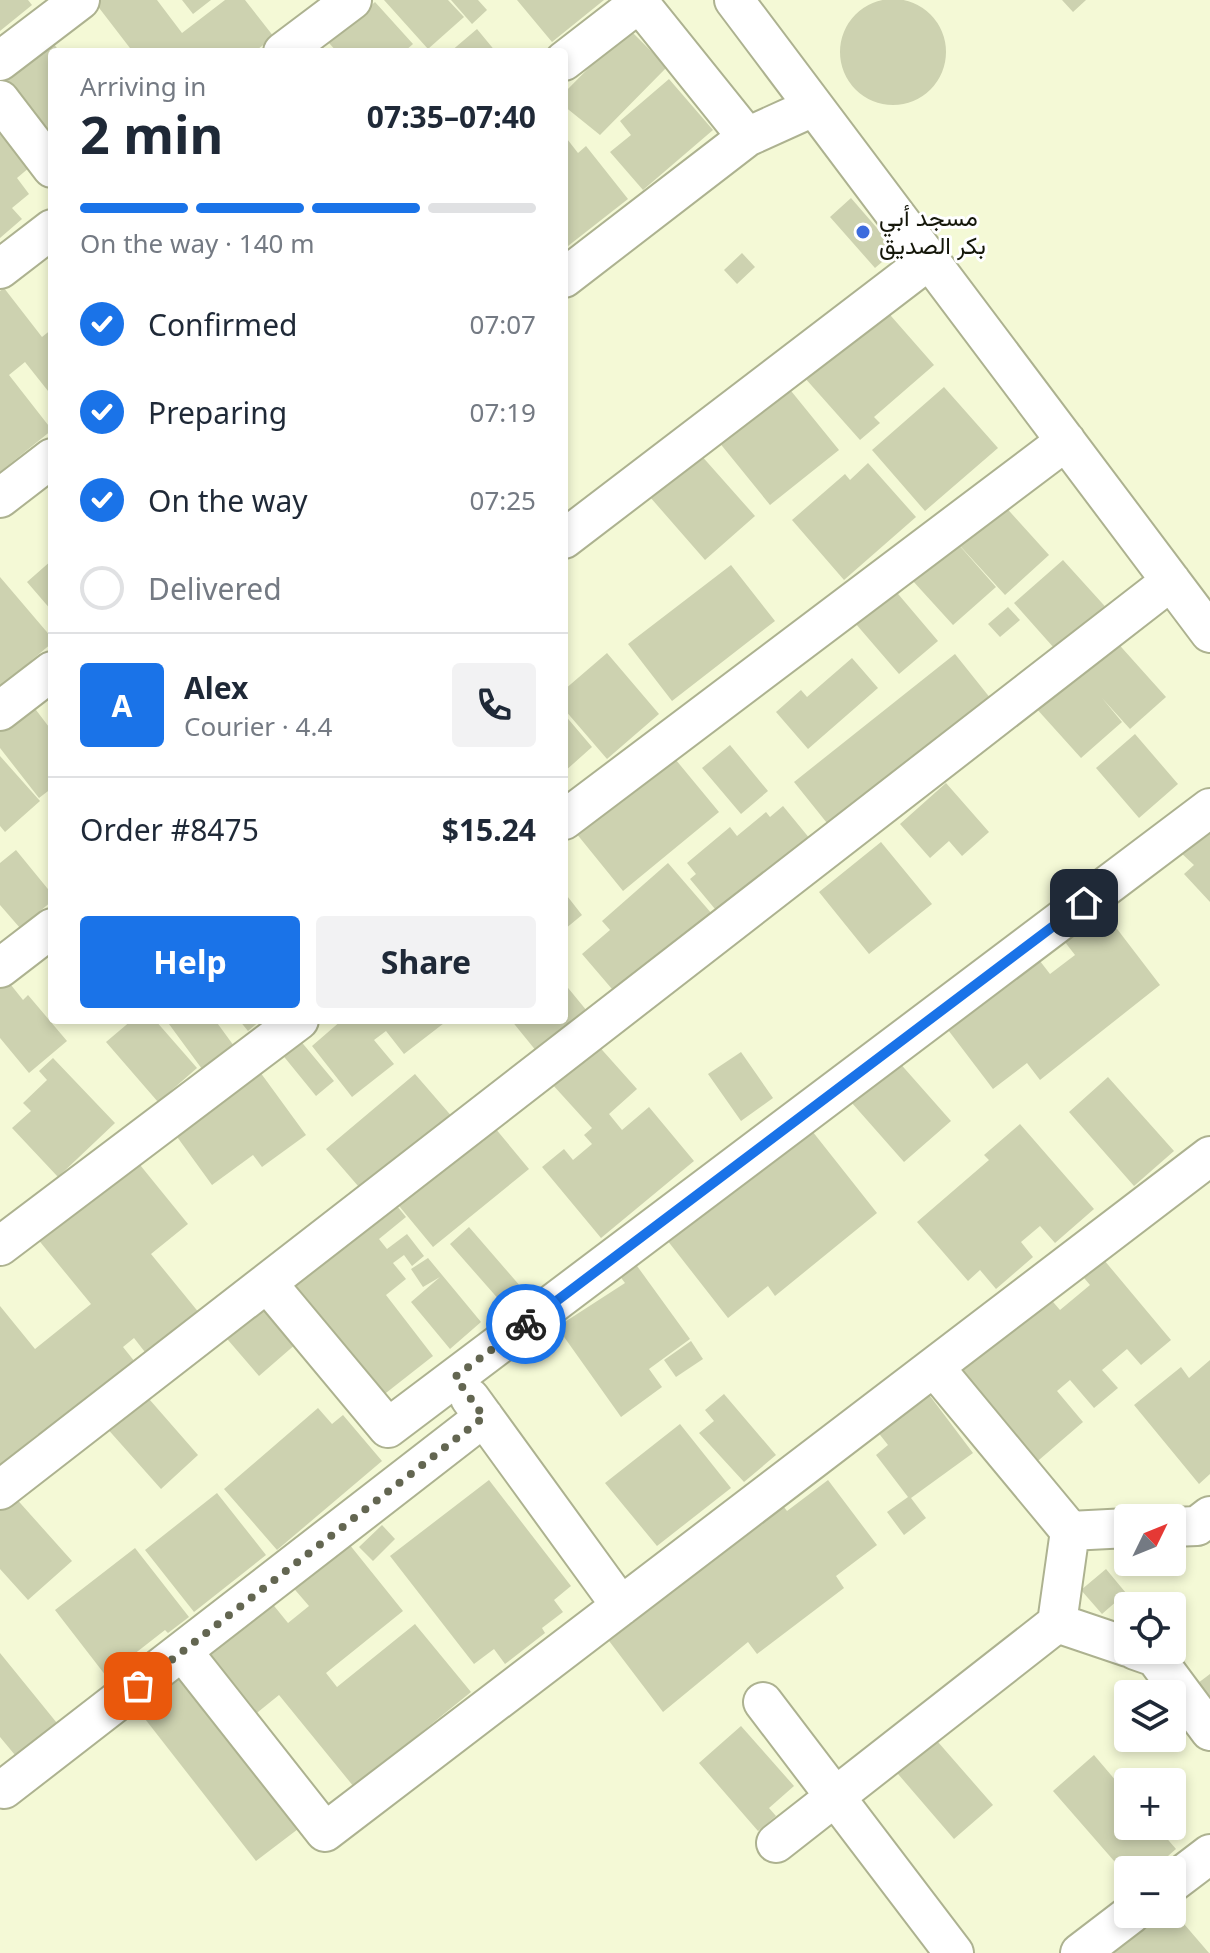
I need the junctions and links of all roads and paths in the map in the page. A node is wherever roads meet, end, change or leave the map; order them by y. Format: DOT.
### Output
graph roads {
  1 [pos="80,0"];
  2 [pos="352,0"];
  3 [pos="734,0"];
  4 [pos="638,1"];
  5 [pos="288,48"];
  6 [pos="568,58"];
  7 [pos="0,61"];
  8 [pos="0,100"];
  9 [pos="811,108"];
  10 [pos="747,137"];
  11 [pos="48,163"];
  12 [pos="48,232"];
  13 [pos="929,260"];
  14 [pos="0,269"];
  15 [pos="568,275"];
  16 [pos="1066,441"];
  17 [pos="48,461"];
  18 [pos="0,498"];
  19 [pos="568,536"];
  20 [pos="1171,581"];
  21 [pos="1210,633"];
  22 [pos="48,674"];
  23 [pos="0,711"];
  24 [pos="1210,808"];
  25 [pos="568,817"];
  26 [pos="48,931"];
  27 [pos="0,968"];
  28 [pos="294,1024"];
  29 [pos="1210,1156"];
  30 [pos="0,1246"];
  31 [pos="267,1283"];
  32 [pos="934,1367"];
  33 [pos="455,1377"];
  34 [pos="484,1417"];
  35 [pos="0,1490"];
  36 [pos="1210,1516"];
  37 [pos="1186,1526"];
  38 [pos="1114,1529"];
  39 [pos="1070,1531"];
  40 [pos="621,1606"];
  41 [pos="1057,1623"];
  42 [pos="1114,1642"];
  43 [pos="183,1652"];
  44 [pos="1160,1664"];
  45 [pos="763,1702"];
  46 [pos="1210,1731"];
  47 [pos="4,1789"];
  48 [pos="837,1795"];
  49 [pos="776,1843"];
  50 [pos="1210,1854"];
  51 [pos="1186,1872"];
  52 [pos="1114,1927"];
  53 [pos="954,1953"];
  54 [pos="1080,1953"];
  1 -- 7 [label="street"];
  2 -- 5 [label="street"];
  3 -- 9 [label="street"];
  4 -- 6 [label="street"];
  4 -- 10 [label="street"];
  8 -- 11 [label="street"];
  9 -- 10 [label="street"];
  9 -- 13 [label="street"];
  10 -- 15 [label="street"];
  12 -- 14 [label="street"];
  13 -- 16 [label="street"];
  13 -- 19 [label="street"];
  16 -- 20 [label="street"];
  16 -- 25 [label="street"];
  17 -- 18 [label="street"];
  20 -- 21 [label="street"];
  20 -- 31 [label="street"];
  22 -- 23 [label="street"];
  24 -- 33 [label="street"];
  26 -- 27 [label="street"];
  28 -- 30 [label="street"];
  29 -- 32 [label="street"];
  31 -- 33 [label="street"];
  31 -- 35 [label="street"];
  32 -- 39 [label="street"];
  32 -- 40 [label="street"];
  33 -- 34 [label="street"];
  34 -- 40 [label="street"];
  34 -- 43 [label="street"];
  36 -- 37 [label="street"];
  38 -- 39 [label="street"];
  39 -- 41 [label="street"];
  40 -- 43 [label="street"];
  41 -- 42 [label="street"];
  41 -- 48 [label="street"];
  43 -- 47 [label="street"];
  44 -- 46 [label="street"];
  45 -- 48 [label="street"];
  48 -- 49 [label="street"];
  48 -- 53 [label="street"];
  50 -- 51 [label="street"];
  52 -- 54 [label="street"];
}
